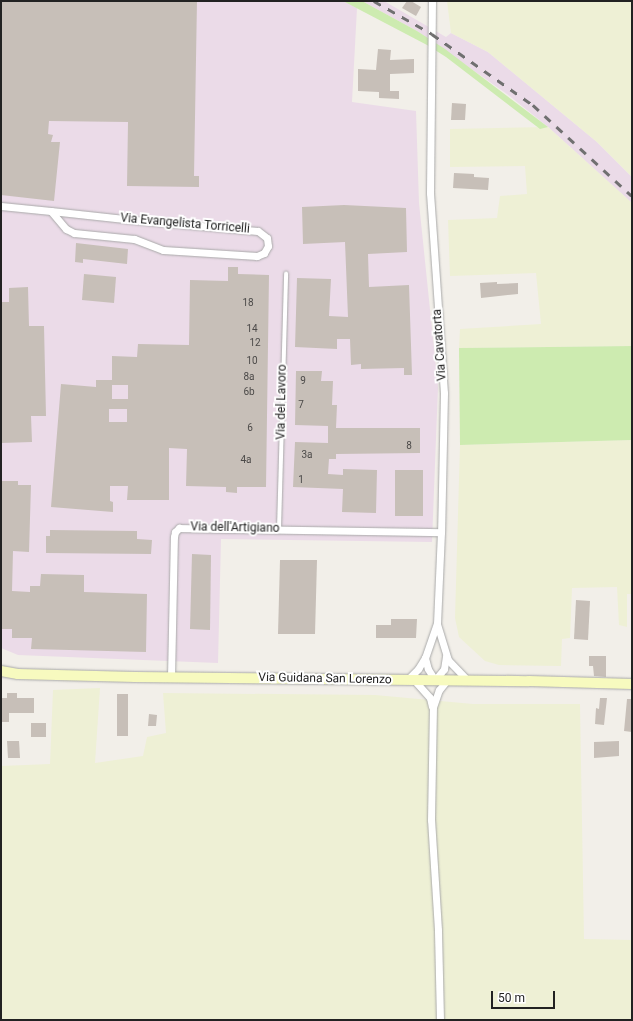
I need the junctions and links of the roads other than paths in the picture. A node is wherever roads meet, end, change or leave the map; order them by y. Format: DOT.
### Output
graph roads {
  1 [pos="432,1"];
  2 [pos="1,206"];
  3 [pos="51,211"];
  4 [pos="286,274"];
  5 [pos="279,529"];
  6 [pos="441,532"];
  7 [pos="437,624"];
  8 [pos="446,656"];
  9 [pos="425,658"];
  10 [pos="1,671"];
  11 [pos="18,674"];
  12 [pos="171,677"];
  13 [pos="1,678"];
  14 [pos="411,680"];
  15 [pos="435,680"];
  16 [pos="447,680"];
  17 [pos="467,680"];
  18 [pos="632,684"];
  19 [pos="432,707"];
  20 [pos="440,1020"];
  1 -- 6 [label="street, Via Cavatorta"];
  2 -- 3 [label="street, Via Evangelista Torricelli"];
  3 -- 3 [label="street, Via Evangelista Torricelli"];
  4 -- 5 [label="lane, Via del Lavoro"];
  5 -- 6 [label="street, Via dell'Artigiano"];
  5 -- 12 [label="street, Via dell'Artigiano"];
  6 -- 7 [label="street, Via Cavatorta"];
  7 -- 8 [label="street, Via Cavatorta"];
  7 -- 9 [label="street"];
  8 -- 15 [label="street"];
  8 -- 17 [label="street, Via Cavatorta"];
  9 -- 14 [label="street"];
  9 -- 15 [label="street"];
  10 -- 11 [label="street"];
  11 -- 12 [label="street, Via Guidana San Lorenzo"];
  11 -- 13 [label="street"];
  12 -- 14 [label="street, Via Guidana San Lorenzo"];
  14 -- 15 [label="street, Via Guidana San Lorenzo"];
  14 -- 19 [label="street"];
  15 -- 16 [label="street, Via Guidana San Lorenzo"];
  16 -- 17 [label="street, Via Guidana San Lorenzo"];
  16 -- 19 [label="street"];
  17 -- 18 [label="street, Via Guidana San Lorenzo"];
  19 -- 20 [label="street"];
}
